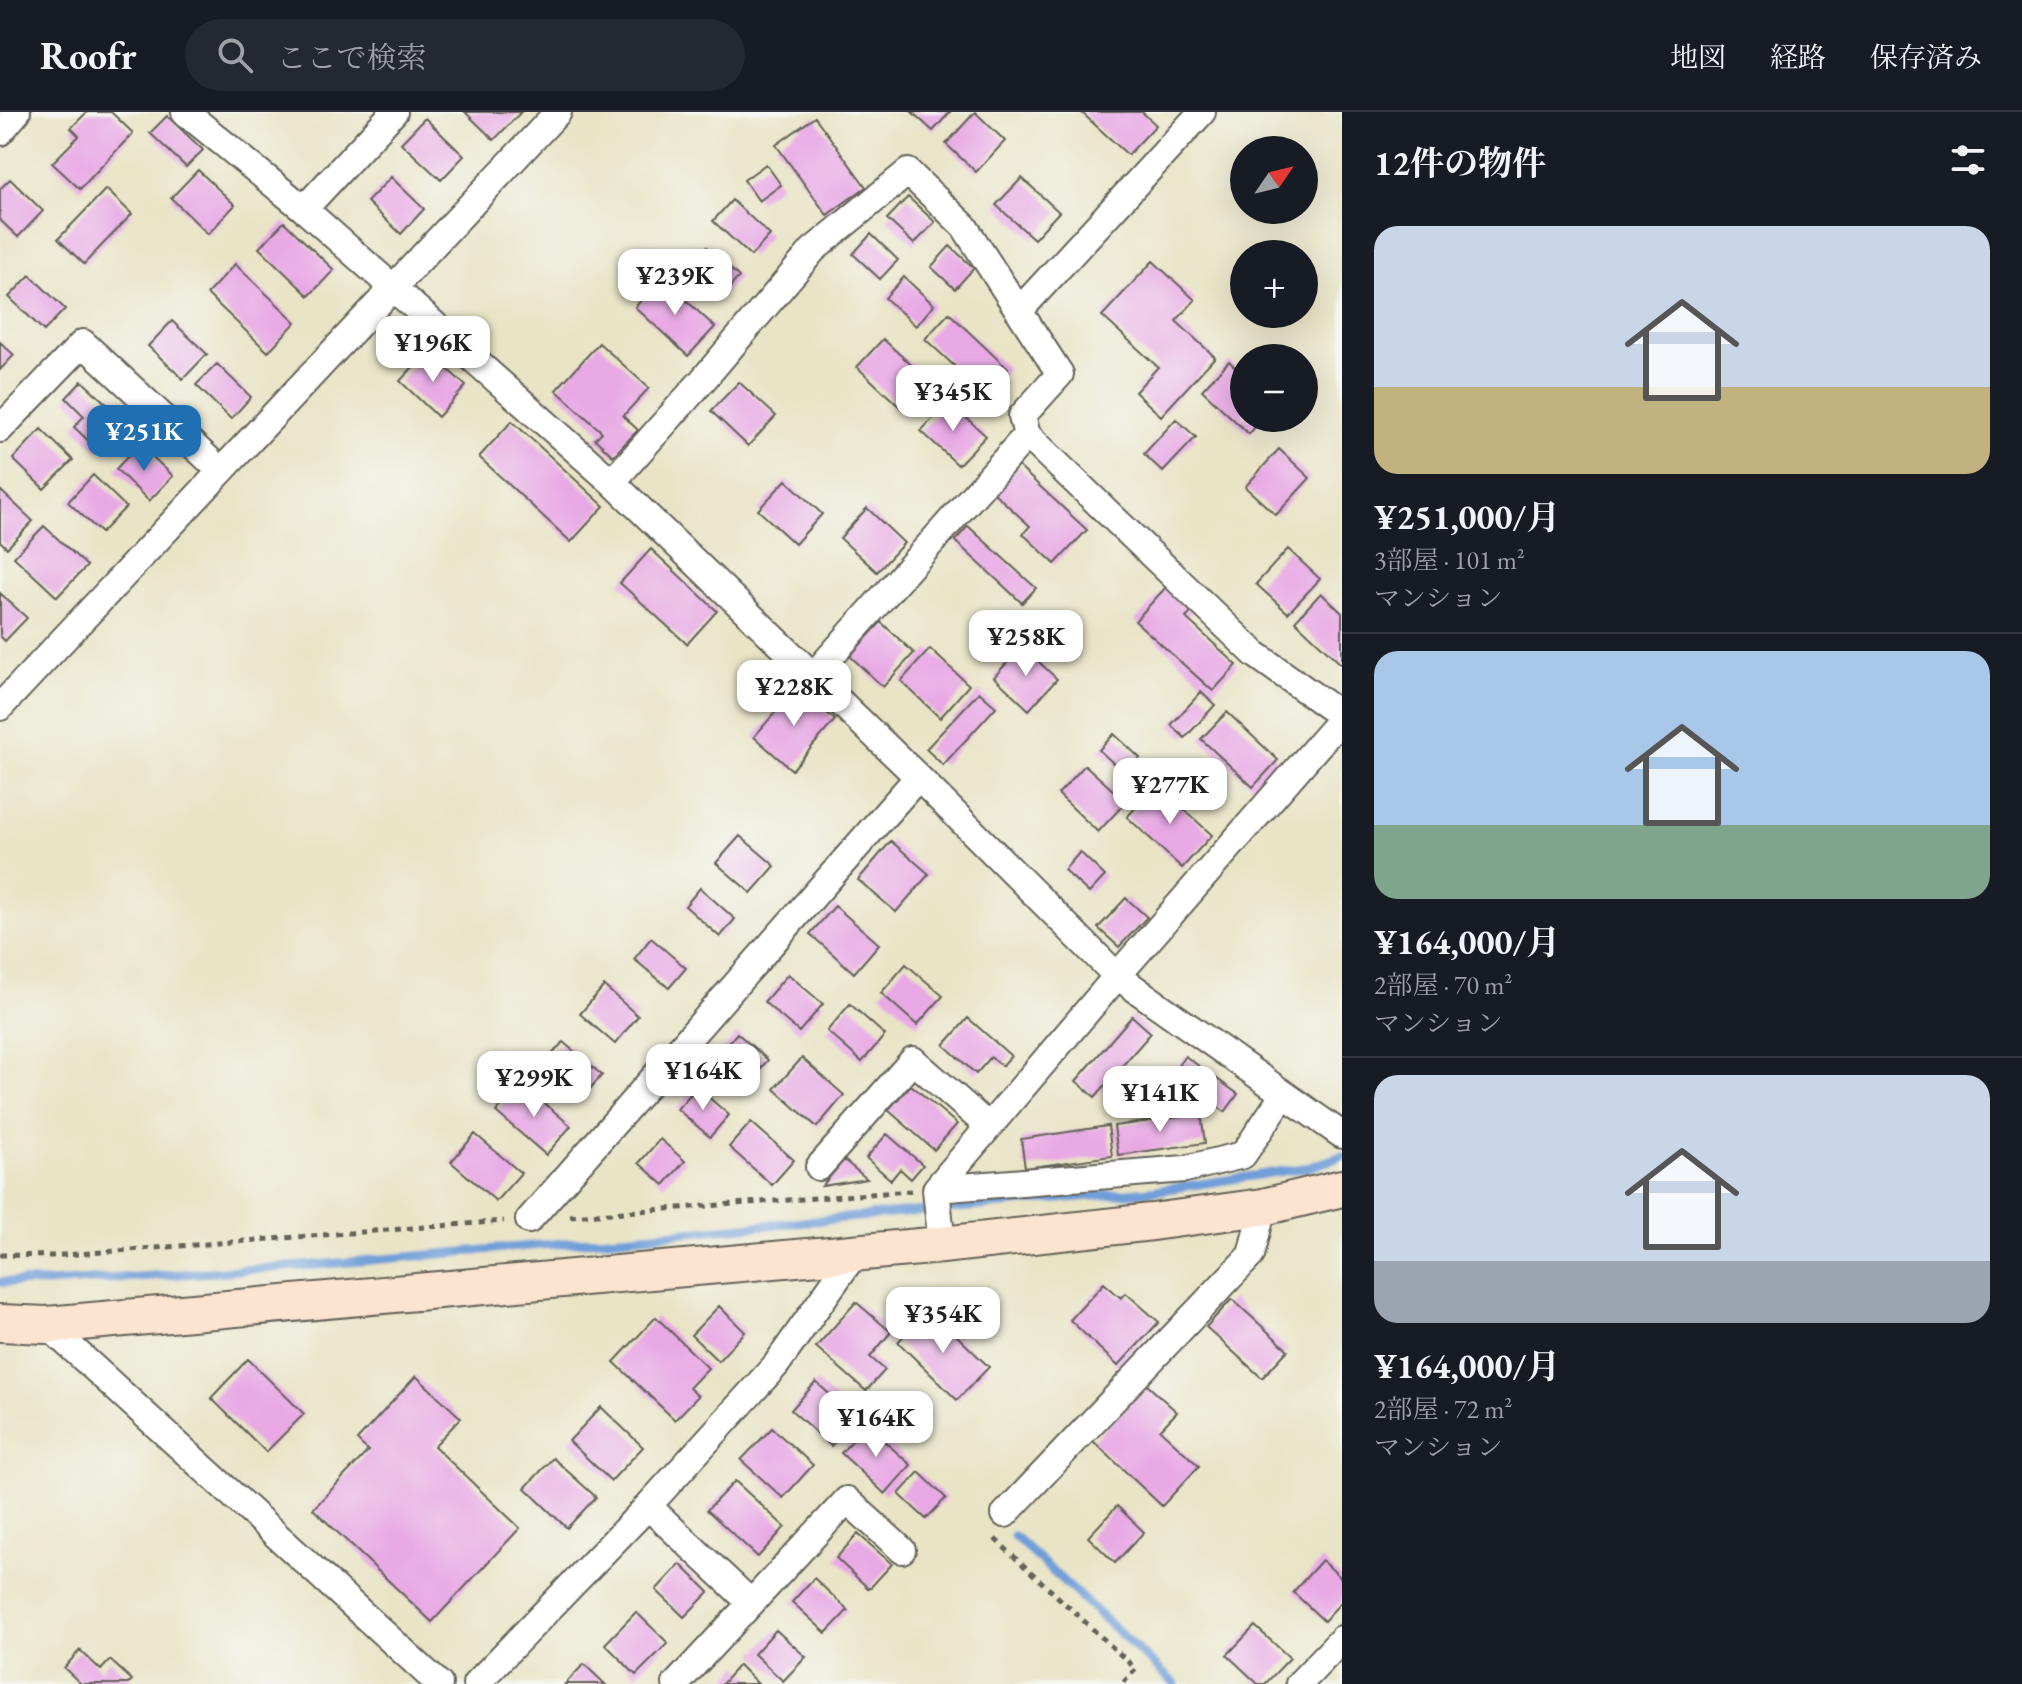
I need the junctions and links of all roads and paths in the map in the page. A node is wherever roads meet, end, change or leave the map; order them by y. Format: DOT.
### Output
graph roads {
  1 [pos="17,112"];
  2 [pos="185,112"];
  3 [pos="394,112"];
  4 [pos="558,112"];
  5 [pos="1202,112"];
  6 [pos="0,132"];
  7 [pos="304,209"];
  8 [pos="392,288"];
  9 [pos="1019,311"];
  10 [pos="0,429"];
  11 [pos="1027,435"];
  12 [pos="221,471"];
  13 [pos="612,482"];
  14 [pos="813,676"];
  15 [pos="0,707"];
  16 [pos="1342,717"];
  17 [pos="918,777"];
  18 [pos="1117,976"];
  19 [pos="1284,1094"];
  20 [pos="989,1127"];
  21 [pos="1342,1134"];
  22 [pos="819,1167"];
  23 [pos="1342,1188"];
  24 [pos="936,1189"];
  25 [pos="1263,1207"];
  26 [pos="529,1220"];
  27 [pos="942,1245"];
  28 [pos="855,1253"];
  29 [pos="0,1255"];
  30 [pos="0,1323"];
  31 [pos="47,1325"];
  32 [pos="648,1506"];
  33 [pos="1005,1514"];
  34 [pos="902,1550"];
  35 [pos="751,1603"];
  36 [pos="1342,1639"];
  37 [pos="1312,1680"];
  38 [pos="439,1684"];
  39 [pos="476,1684"];
  40 [pos="676,1684"];
  41 [pos="1122,1684"];
  1 -- 6 [label="street"];
  2 -- 7 [label="street"];
  3 -- 7 [label="street"];
  4 -- 8 [label="street"];
  5 -- 9 [label="street"];
  7 -- 8 [label="street"];
  8 -- 12 [label="street"];
  8 -- 13 [label="street"];
  9 -- 11 [label="street"];
  9 -- 13 [label="street"];
  10 -- 12 [label="street"];
  11 -- 14 [label="street"];
  11 -- 16 [label="street"];
  12 -- 15 [label="street"];
  13 -- 14 [label="street"];
  14 -- 17 [label="street"];
  16 -- 18 [label="street"];
  17 -- 18 [label="street"];
  17 -- 26 [label="street"];
  18 -- 19 [label="street"];
  18 -- 20 [label="street"];
  19 -- 21 [label="street"];
  19 -- 24 [label="street"];
  20 -- 22 [label="street"];
  20 -- 24 [label="street"];
  23 -- 25 [label="street"];
  24 -- 26 [label="path"];
  24 -- 27 [label="street"];
  25 -- 27 [label="street"];
  25 -- 33 [label="street"];
  26 -- 29 [label="path"];
  27 -- 28 [label="street"];
  28 -- 31 [label="street"];
  28 -- 32 [label="street"];
  30 -- 31 [label="street"];
  31 -- 38 [label="street"];
  32 -- 35 [label="street"];
  32 -- 39 [label="street"];
  33 -- 41 [label="path"];
  34 -- 35 [label="street"];
  35 -- 40 [label="street"];
  36 -- 37 [label="street"];
}
